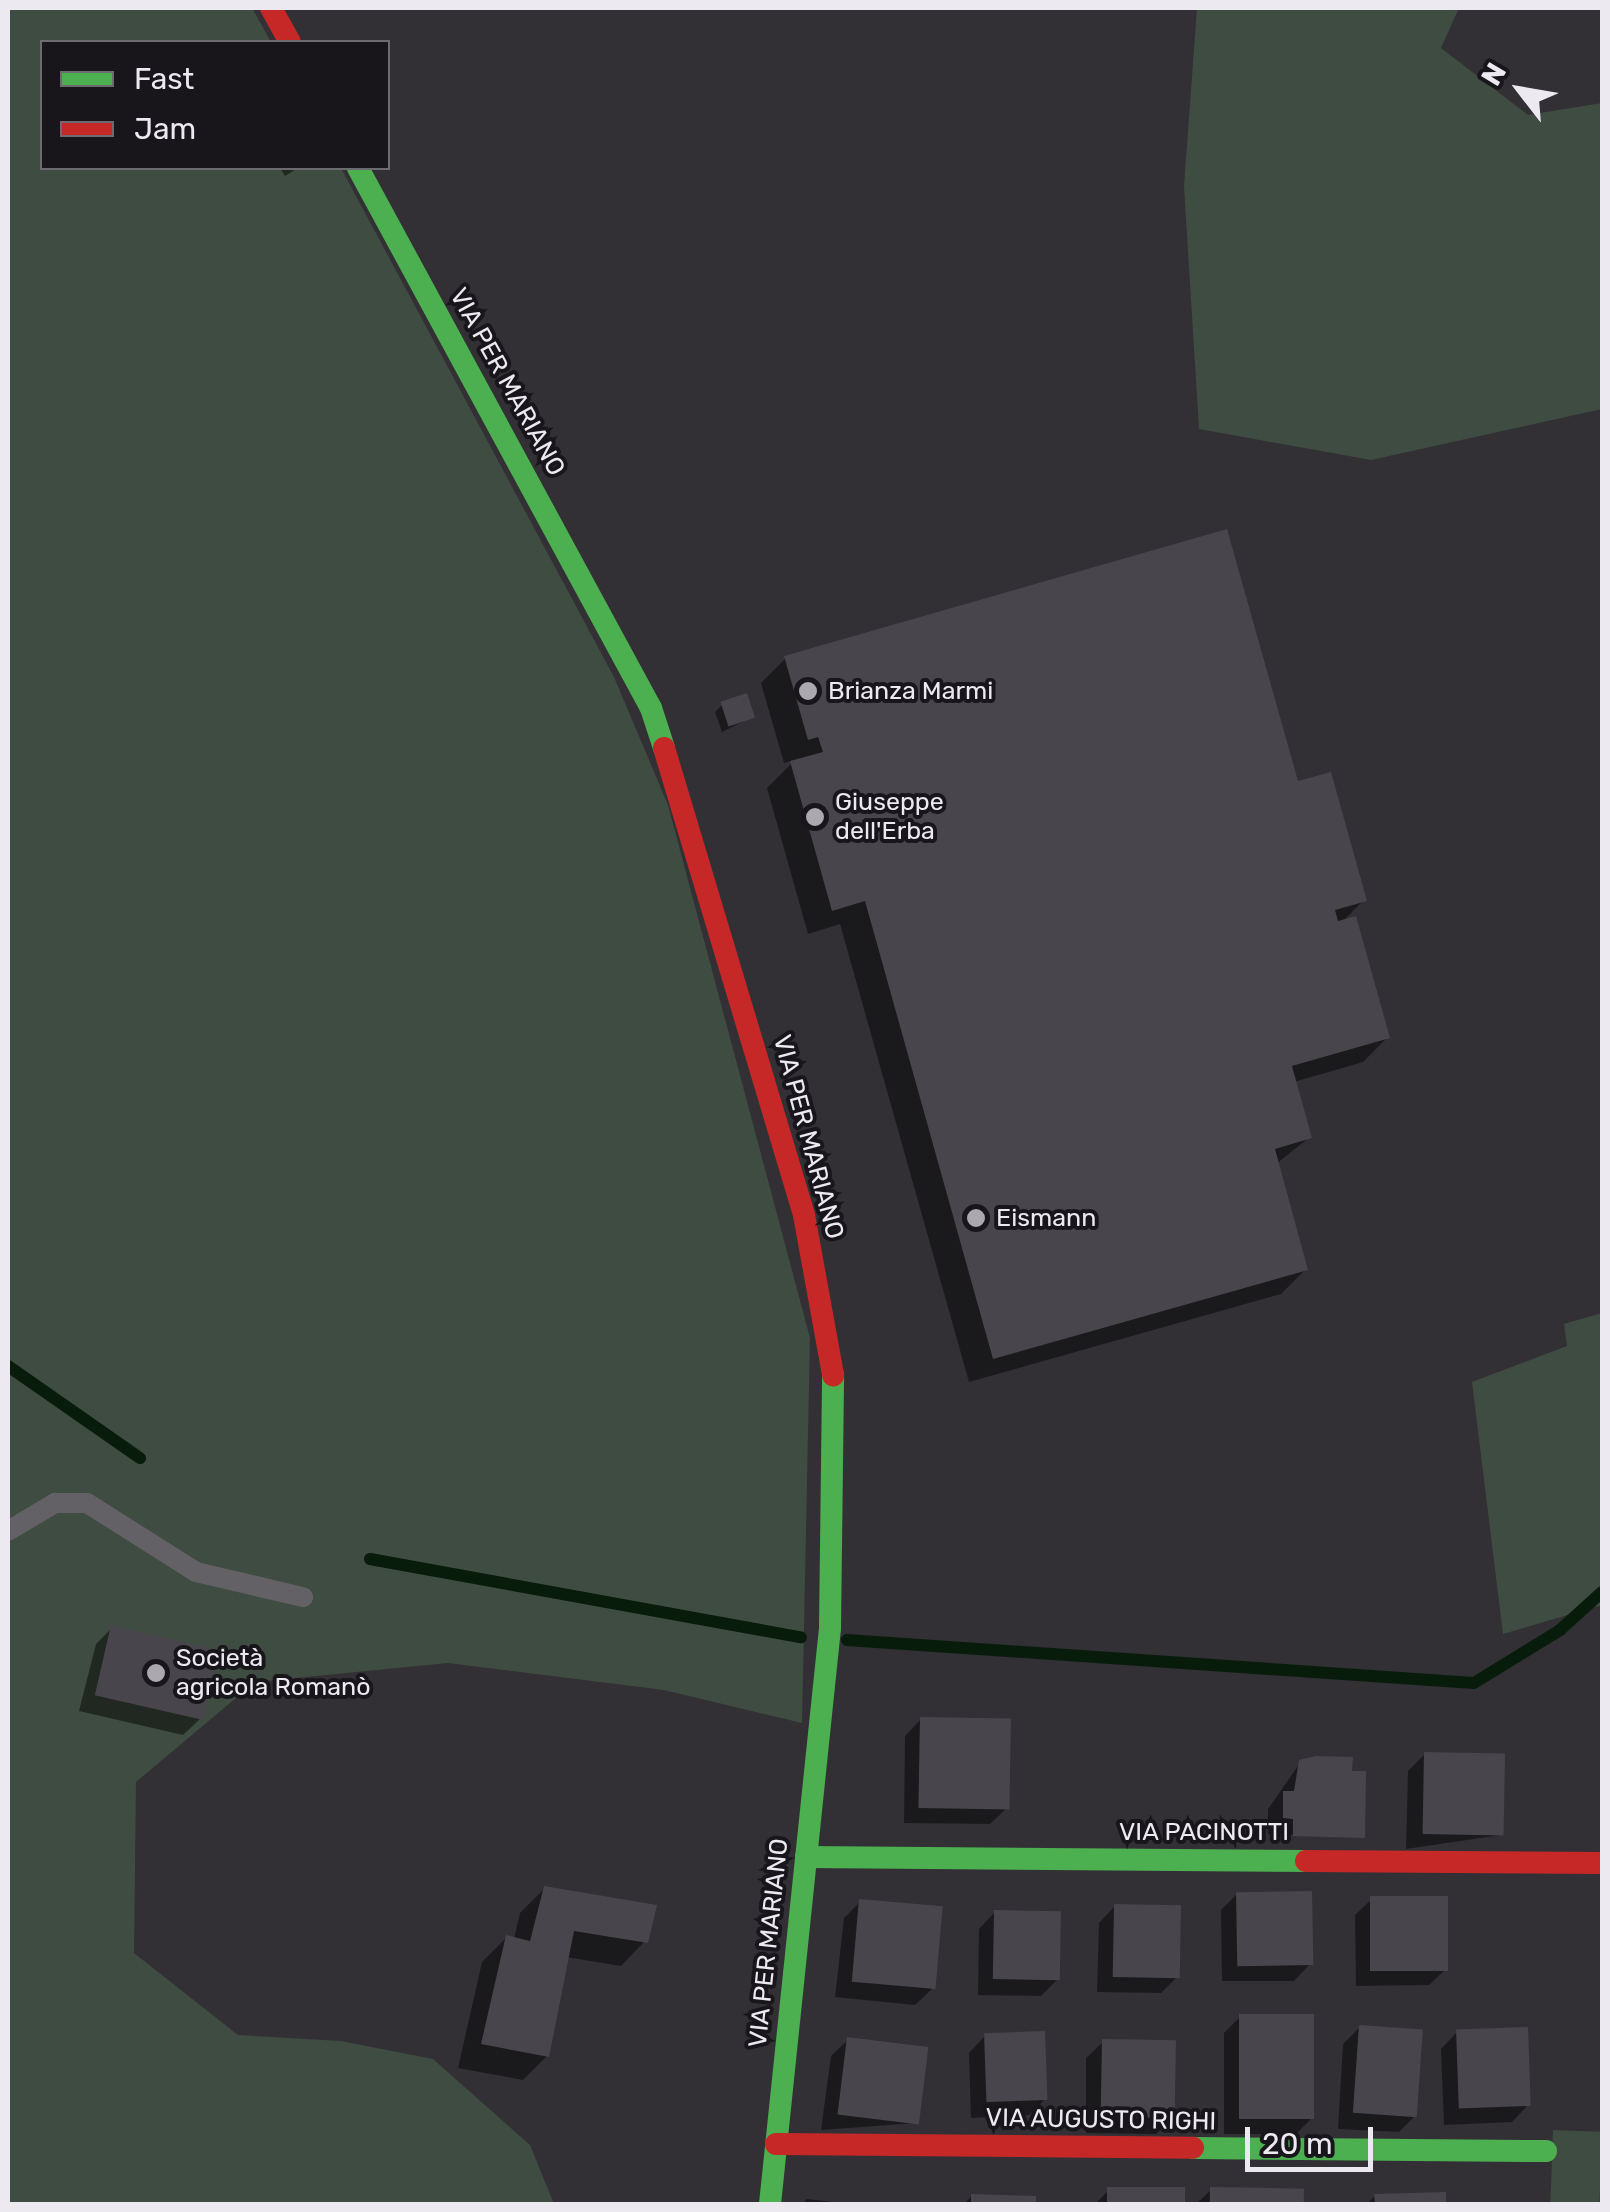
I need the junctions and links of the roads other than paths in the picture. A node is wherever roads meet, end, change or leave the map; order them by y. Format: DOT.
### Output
graph roads {
  1 [pos="271,8"];
  2 [pos="289,40"];
  3 [pos="359,170"];
  4 [pos="8,1531"];
  5 [pos="303,1597"];
  6 [pos="806,1857"];
  7 [pos="1602,1863"];
  8 [pos="776,2144"];
  9 [pos="1546,2151"];
  10 [pos="770,2204"];
  1 -- 2 [label="street"];
  3 -- 6 [label="street, VIA PER MARIANO"];
  4 -- 5 [label="lane"];
  6 -- 7 [label="street, VIA PACINOTTI"];
  6 -- 8 [label="street, VIA PER MARIANO"];
  8 -- 9 [label="street, VIA AUGUSTO RIGHI"];
  8 -- 10 [label="street, VIA PER MARIANO"];
}
